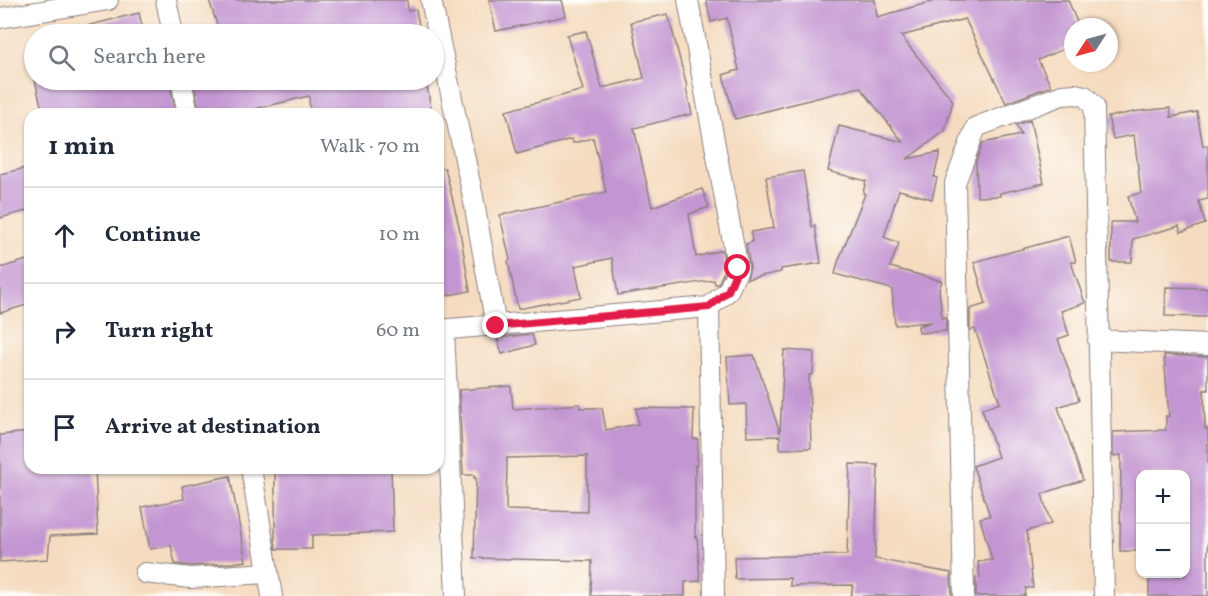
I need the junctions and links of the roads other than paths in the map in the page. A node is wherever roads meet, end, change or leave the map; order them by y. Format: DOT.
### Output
graph roads {
  1 [pos="108,0"];
  2 [pos="166,0"];
  3 [pos="431,0"];
  4 [pos="688,0"];
  5 [pos="0,18"];
  6 [pos="171,24"];
  7 [pos="436,24"];
  8 [pos="444,61"];
  9 [pos="183,90"];
  10 [pos="187,108"];
  11 [pos="709,307"];
  12 [pos="496,326"];
  13 [pos="444,330"];
  14 [pos="1098,340"];
  15 [pos="1208,345"];
  16 [pos="444,383"];
  17 [pos="252,474"];
  18 [pos="145,573"];
  19 [pos="267,573"];
  20 [pos="272,596"];
  21 [pos="456,596"];
  22 [pos="714,596"];
  23 [pos="964,596"];
  24 [pos="1104,596"];
  1 -- 5 [label="street"];
  2 -- 6 [label="street"];
  3 -- 7 [label="street"];
  4 -- 11 [label="street"];
  8 -- 12 [label="street"];
  9 -- 10 [label="street"];
  11 -- 12 [label="street"];
  11 -- 22 [label="street"];
  12 -- 13 [label="street"];
  14 -- 15 [label="street"];
  14 -- 23 [label="street"];
  14 -- 24 [label="street"];
  16 -- 21 [label="street"];
  17 -- 19 [label="street"];
  18 -- 19 [label="street"];
  19 -- 20 [label="street"];
}
